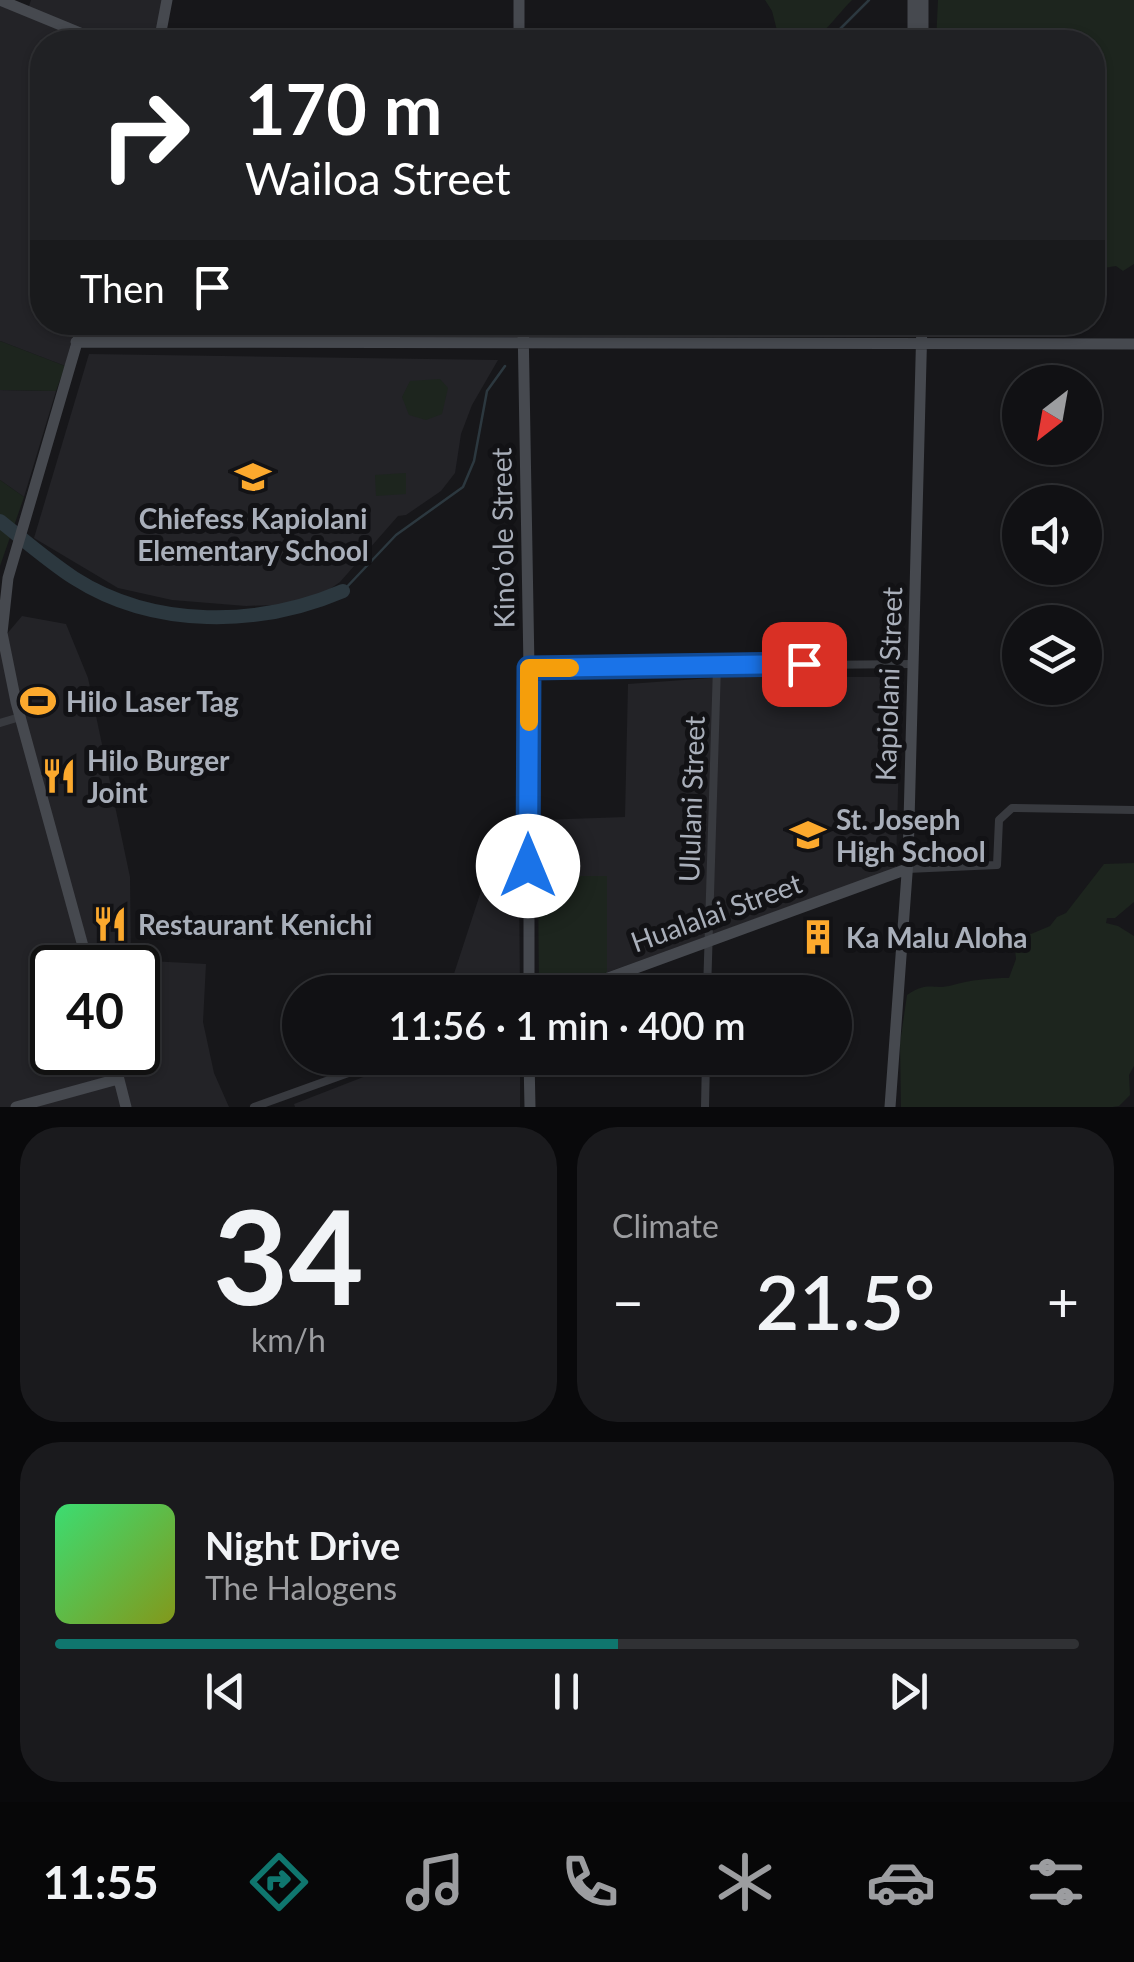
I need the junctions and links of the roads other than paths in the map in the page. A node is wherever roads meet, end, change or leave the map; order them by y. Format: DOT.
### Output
graph roads {
  1 [pos="0,0"];
  2 [pos="168,0"];
  3 [pos="518,0"];
  4 [pos="912,0"];
  5 [pos="923,0"];
  6 [pos="25,5"];
  7 [pos="77,30"];
  8 [pos="162,30"];
  9 [pos="519,30"];
  10 [pos="913,30"];
  11 [pos="924,30"];
  12 [pos="78,335"];
  13 [pos="523,335"];
  14 [pos="922,335"];
  15 [pos="76,342"];
  16 [pos="523,344"];
  17 [pos="922,344"];
  18 [pos="1134,344"];
  19 [pos="914,664"];
  20 [pos="717,666"];
  21 [pos="529,668"];
  22 [pos="20,717"];
  23 [pos="0,723"];
  24 [pos="1134,810"];
  25 [pos="907,869"];
  26 [pos="709,940"];
  27 [pos="83,945"];
  28 [pos="529,975"];
  29 [pos="615,975"];
  30 [pos="708,975"];
  31 [pos="117,1075"];
  32 [pos="343,1075"];
  33 [pos="530,1075"];
  34 [pos="706,1075"];
  35 [pos="118,1078"];
  36 [pos="16,1107"];
  37 [pos="126,1107"];
  38 [pos="254,1107"];
  39 [pos="530,1107"];
  40 [pos="706,1107"];
  41 [pos="890,1107"];
  1 -- 6 [label="street"];
  2 -- 8 [label="street"];
  3 -- 9 [label="street"];
  4 -- 10 [label="street"];
  5 -- 11 [label="street"];
  6 -- 7 [label="street"];
  12 -- 15 [label="street"];
  13 -- 16 [label="street, Kinoʻole Street"];
  14 -- 17 [label="street, Kapiolani Street"];
  15 -- 16 [label="street"];
  15 -- 22 [label="street"];
  16 -- 17 [label="street"];
  16 -- 21 [label="street, Kinoʻole Street"];
  17 -- 18 [label="street"];
  17 -- 19 [label="street, Kapiolani Street"];
  19 -- 20 [label="street"];
  19 -- 25 [label="street, Kapiolani Street"];
  20 -- 21 [label="street"];
  20 -- 26 [label="street, Ululani Street"];
  21 -- 28 [label="street, Kinoʻole Street"];
  22 -- 23 [label="street"];
  22 -- 27 [label="street"];
  24 -- 25 [label="street, Hualalai Street"];
  25 -- 26 [label="street, Hualalai Street"];
  25 -- 41 [label="street, Kapiolani Street"];
  26 -- 29 [label="street, Hualalai Street"];
  26 -- 30 [label="street, Ululani Street"];
  31 -- 35 [label="street"];
  32 -- 38 [label="street"];
  33 -- 39 [label="street"];
  34 -- 40 [label="street"];
  35 -- 36 [label="street"];
  35 -- 37 [label="street"];
}
